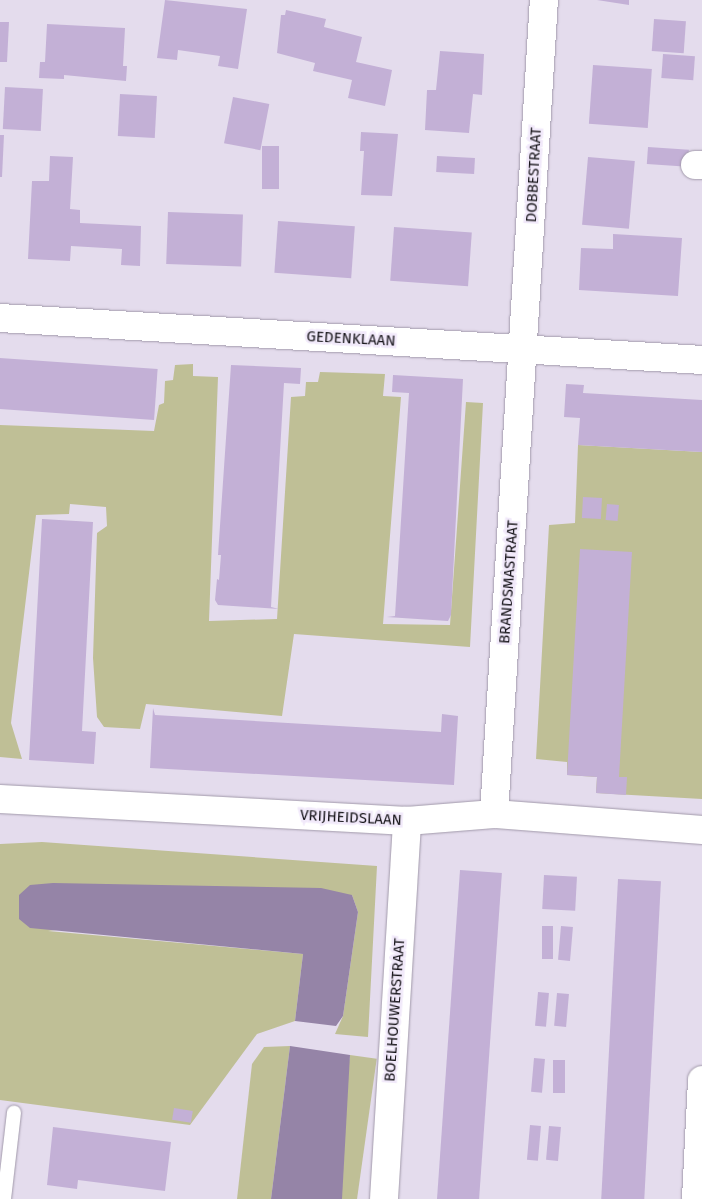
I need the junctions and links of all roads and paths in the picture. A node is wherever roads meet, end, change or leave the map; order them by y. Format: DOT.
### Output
graph roads {
  1 [pos="544,0"];
  2 [pos="0,318"];
  3 [pos="524,350"];
  4 [pos="702,360"];
  5 [pos="0,799"];
  6 [pos="494,814"];
  7 [pos="407,821"];
  8 [pos="702,830"];
  9 [pos="702,1080"];
  10 [pos="14,1114"];
  11 [pos="4,1199"];
  12 [pos="384,1199"];
  13 [pos="696,1199"];
  1 -- 3 [label="street, DOBBESTRAAT"];
  2 -- 3 [label="street, GEDENKLAAN"];
  3 -- 4 [label="street, GEDENKLAAN"];
  3 -- 6 [label="street, BRANDSMASTRAAT"];
  5 -- 7 [label="street, VRIJHEIDSLAAN"];
  6 -- 7 [label="street, VRIJHEIDSLAAN"];
  6 -- 8 [label="street, VRIJHEIDSLAAN"];
  7 -- 12 [label="street, BOELHOUWERSTRAAT"];
  9 -- 13 [label="street"];
  10 -- 11 [label="lane"];
}
